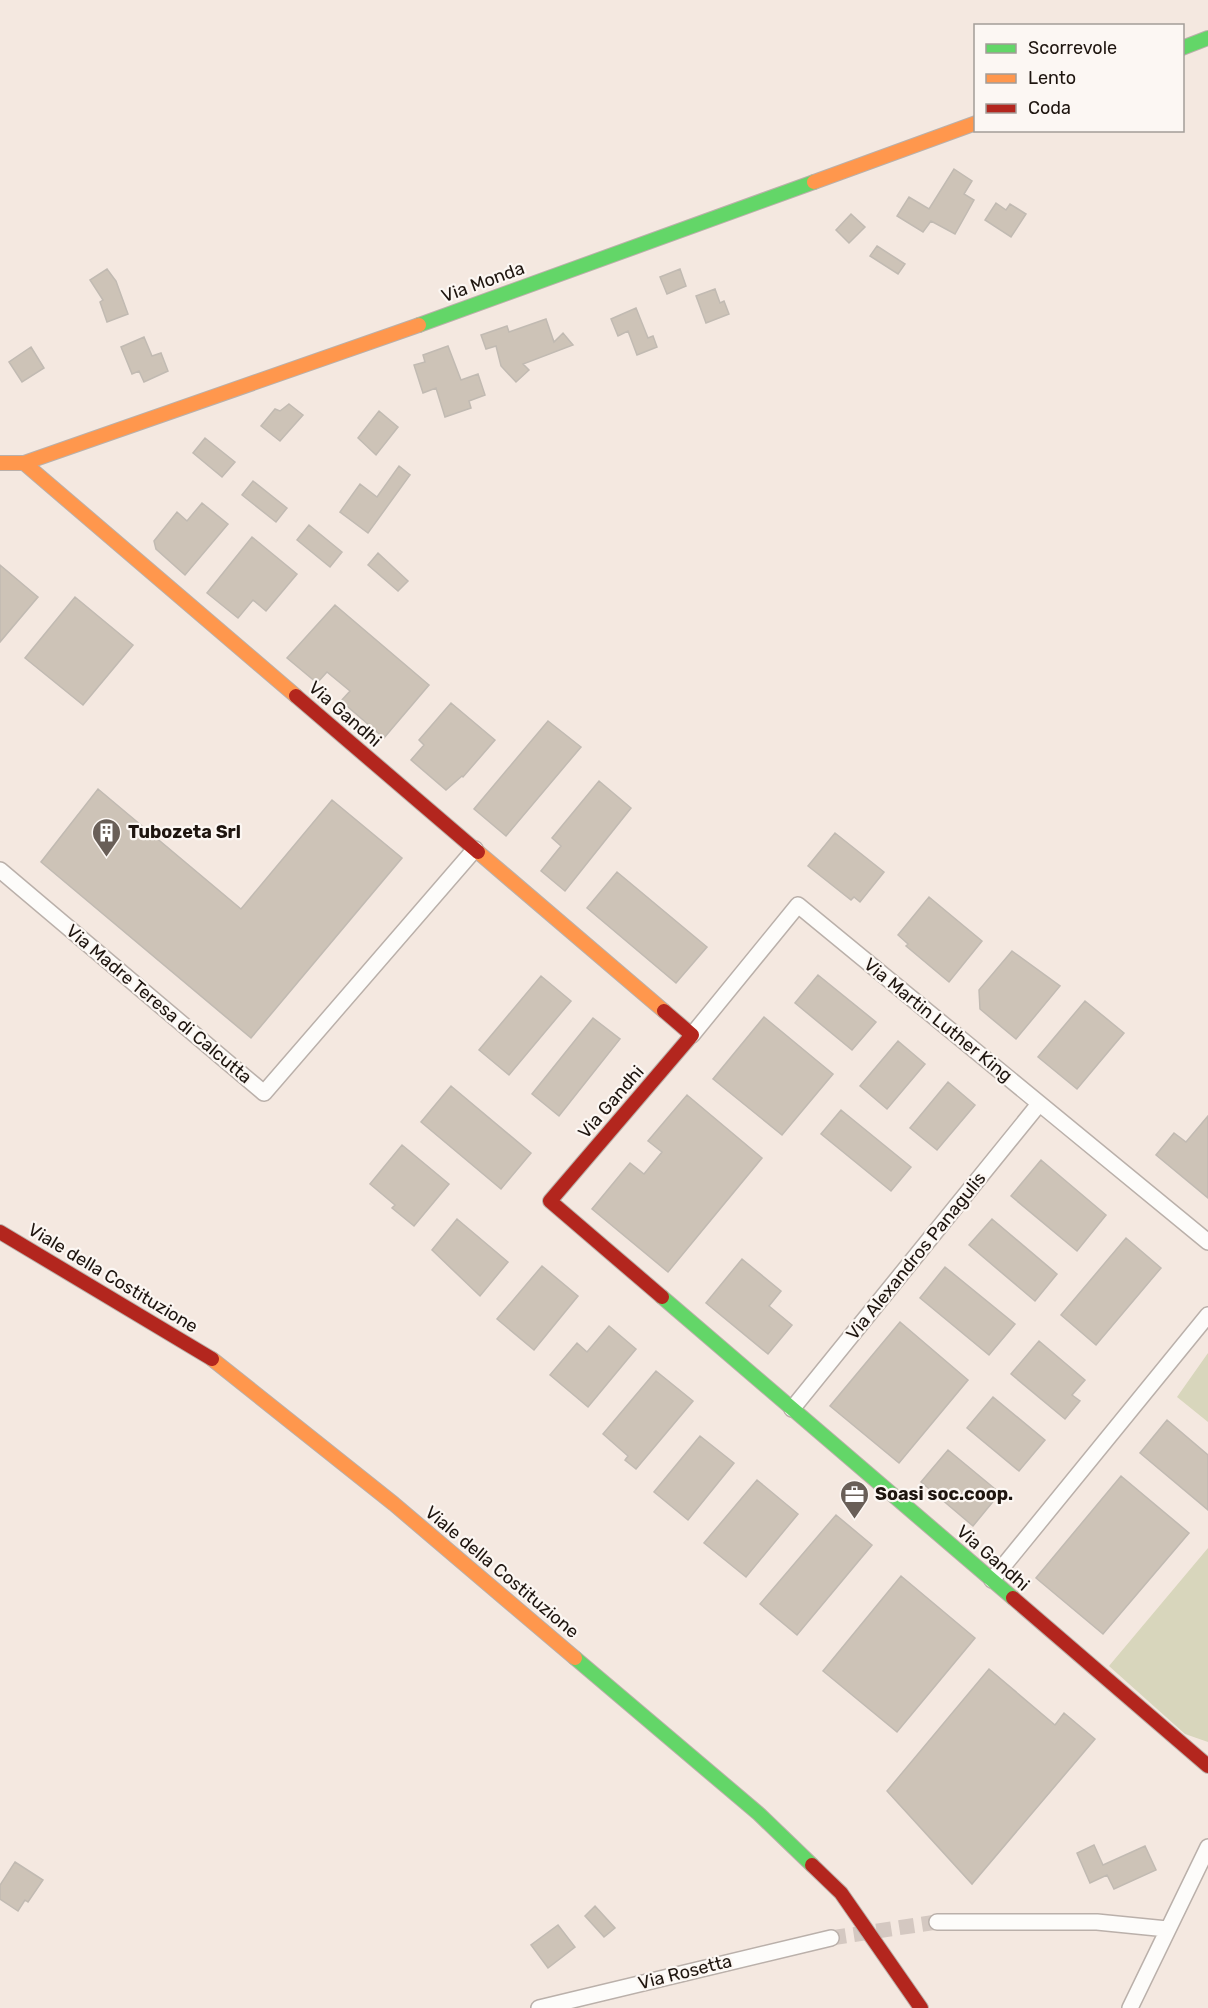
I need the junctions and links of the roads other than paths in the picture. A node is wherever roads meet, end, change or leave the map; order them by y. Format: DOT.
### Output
graph roads {
  1 [pos="1208,39"];
  2 [pos="1184,47"];
  3 [pos="974,123"];
  4 [pos="0,463"];
  5 [pos="24,463"];
  6 [pos="475,849"];
  7 [pos="0,870"];
  8 [pos="692,1035"];
  9 [pos="1039,1104"];
  10 [pos="0,1232"];
  11 [pos="1208,1242"];
  12 [pos="1208,1316"];
  13 [pos="792,1409"];
  14 [pos="992,1580"];
  15 [pos="1208,1766"];
  16 [pos="1208,1847"];
  17 [pos="937,1922"];
  18 [pos="1167,1929"];
  19 [pos="831,1938"];
  20 [pos="539,2008"];
  21 [pos="921,2008"];
  22 [pos="1130,2008"];
  1 -- 2 [label="main road"];
  3 -- 5 [label="main road, Via Monda"];
  4 -- 5 [label="main road, Via Monda"];
  5 -- 6 [label="main road, Via Gandhi"];
  6 -- 7 [label="street, Via Madre Teresa di Calcutta"];
  6 -- 8 [label="main road, Via Gandhi"];
  8 -- 9 [label="street, Via Martin Luther King"];
  8 -- 13 [label="main road, Via Gandhi"];
  9 -- 11 [label="street, Via Martin Luther King"];
  9 -- 13 [label="street, Via Alexandros Panagulis"];
  10 -- 21 [label="main road, Viale della Costituzione"];
  12 -- 14 [label="street"];
  13 -- 14 [label="main road, Via Gandhi"];
  14 -- 15 [label="main road, Via Gandhi"];
  16 -- 18 [label="street"];
  17 -- 18 [label="street"];
  18 -- 22 [label="street"];
  19 -- 20 [label="street, Via Rosetta"];
}
